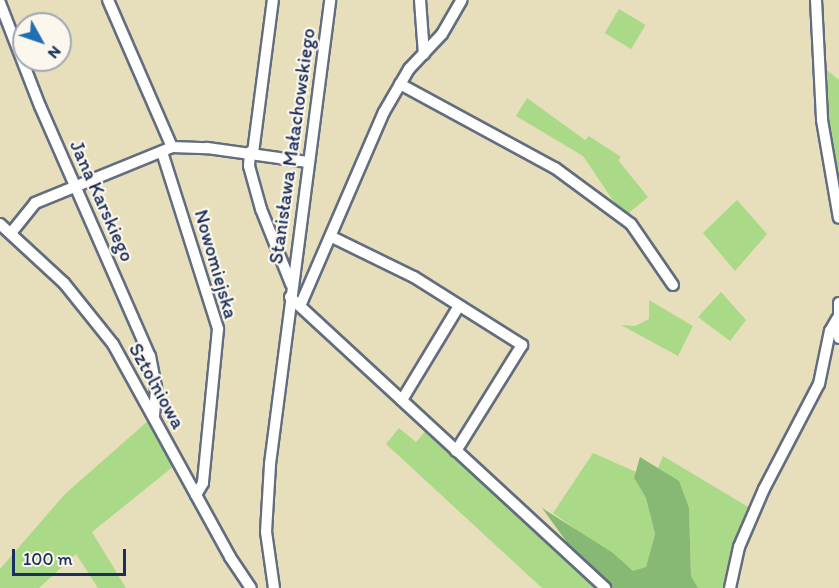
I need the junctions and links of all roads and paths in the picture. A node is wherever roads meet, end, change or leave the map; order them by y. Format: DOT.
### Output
graph roads {
  1 [pos="108,0"];
  2 [pos="273,0"];
  3 [pos="330,0"];
  4 [pos="420,0"];
  5 [pos="462,0"];
  6 [pos="816,0"];
  7 [pos="0,3"];
  8 [pos="424,54"];
  9 [pos="400,84"];
  10 [pos="167,150"];
  11 [pos="251,153"];
  12 [pos="308,162"];
  13 [pos="76,185"];
  14 [pos="839,218"];
  15 [pos="0,224"];
  16 [pos="11,233"];
  17 [pos="332,237"];
  18 [pos="291,284"];
  19 [pos="674,285"];
  20 [pos="306,292"];
  21 [pos="290,297"];
  22 [pos="839,303"];
  23 [pos="300,306"];
  24 [pos="459,306"];
  25 [pos="837,319"];
  26 [pos="839,338"];
  27 [pos="402,400"];
  28 [pos="154,417"];
  29 [pos="456,451"];
  30 [pos="196,495"];
  31 [pos="251,588"];
  32 [pos="274,588"];
  33 [pos="605,588"];
  34 [pos="730,588"];
  1 -- 10 [label="street, Nowomiejska"];
  2 -- 11 [label="street"];
  3 -- 12 [label="street, Stanisława Małachowskiego"];
  4 -- 8 [label="street"];
  5 -- 8 [label="street, Stanisława Małachowskiego"];
  6 -- 14 [label="street"];
  7 -- 13 [label="street, Jana Karskiego"];
  8 -- 9 [label="street, Stanisława Małachowskiego"];
  9 -- 17 [label="street, Stanisława Małachowskiego"];
  9 -- 19 [label="street"];
  10 -- 11 [label="street"];
  10 -- 13 [label="street"];
  10 -- 30 [label="street, Nowomiejska"];
  11 -- 12 [label="street"];
  11 -- 18 [label="street"];
  12 -- 18 [label="street, Stanisława Małachowskiego"];
  13 -- 16 [label="street"];
  13 -- 28 [label="street, Jana Karskiego"];
  15 -- 16 [label="street, Sztolniowa"];
  16 -- 28 [label="street, Sztolniowa"];
  17 -- 20 [label="street, Stanisława Małachowskiego"];
  17 -- 24 [label="street"];
  18 -- 21 [label="street, Stanisława Małachowskiego"];
  20 -- 21 [label="street"];
  20 -- 23 [label="street, Stanisława Małachowskiego"];
  21 -- 23 [label="street"];
  21 -- 32 [label="street, Stanisława Małachowskiego"];
  22 -- 25 [label="street"];
  23 -- 27 [label="street"];
  24 -- 27 [label="street"];
  24 -- 29 [label="street"];
  25 -- 26 [label="street"];
  25 -- 34 [label="street"];
  27 -- 29 [label="street"];
  28 -- 30 [label="street, Sztolniowa"];
  29 -- 33 [label="street"];
  30 -- 31 [label="street, Sztolniowa"];
}
